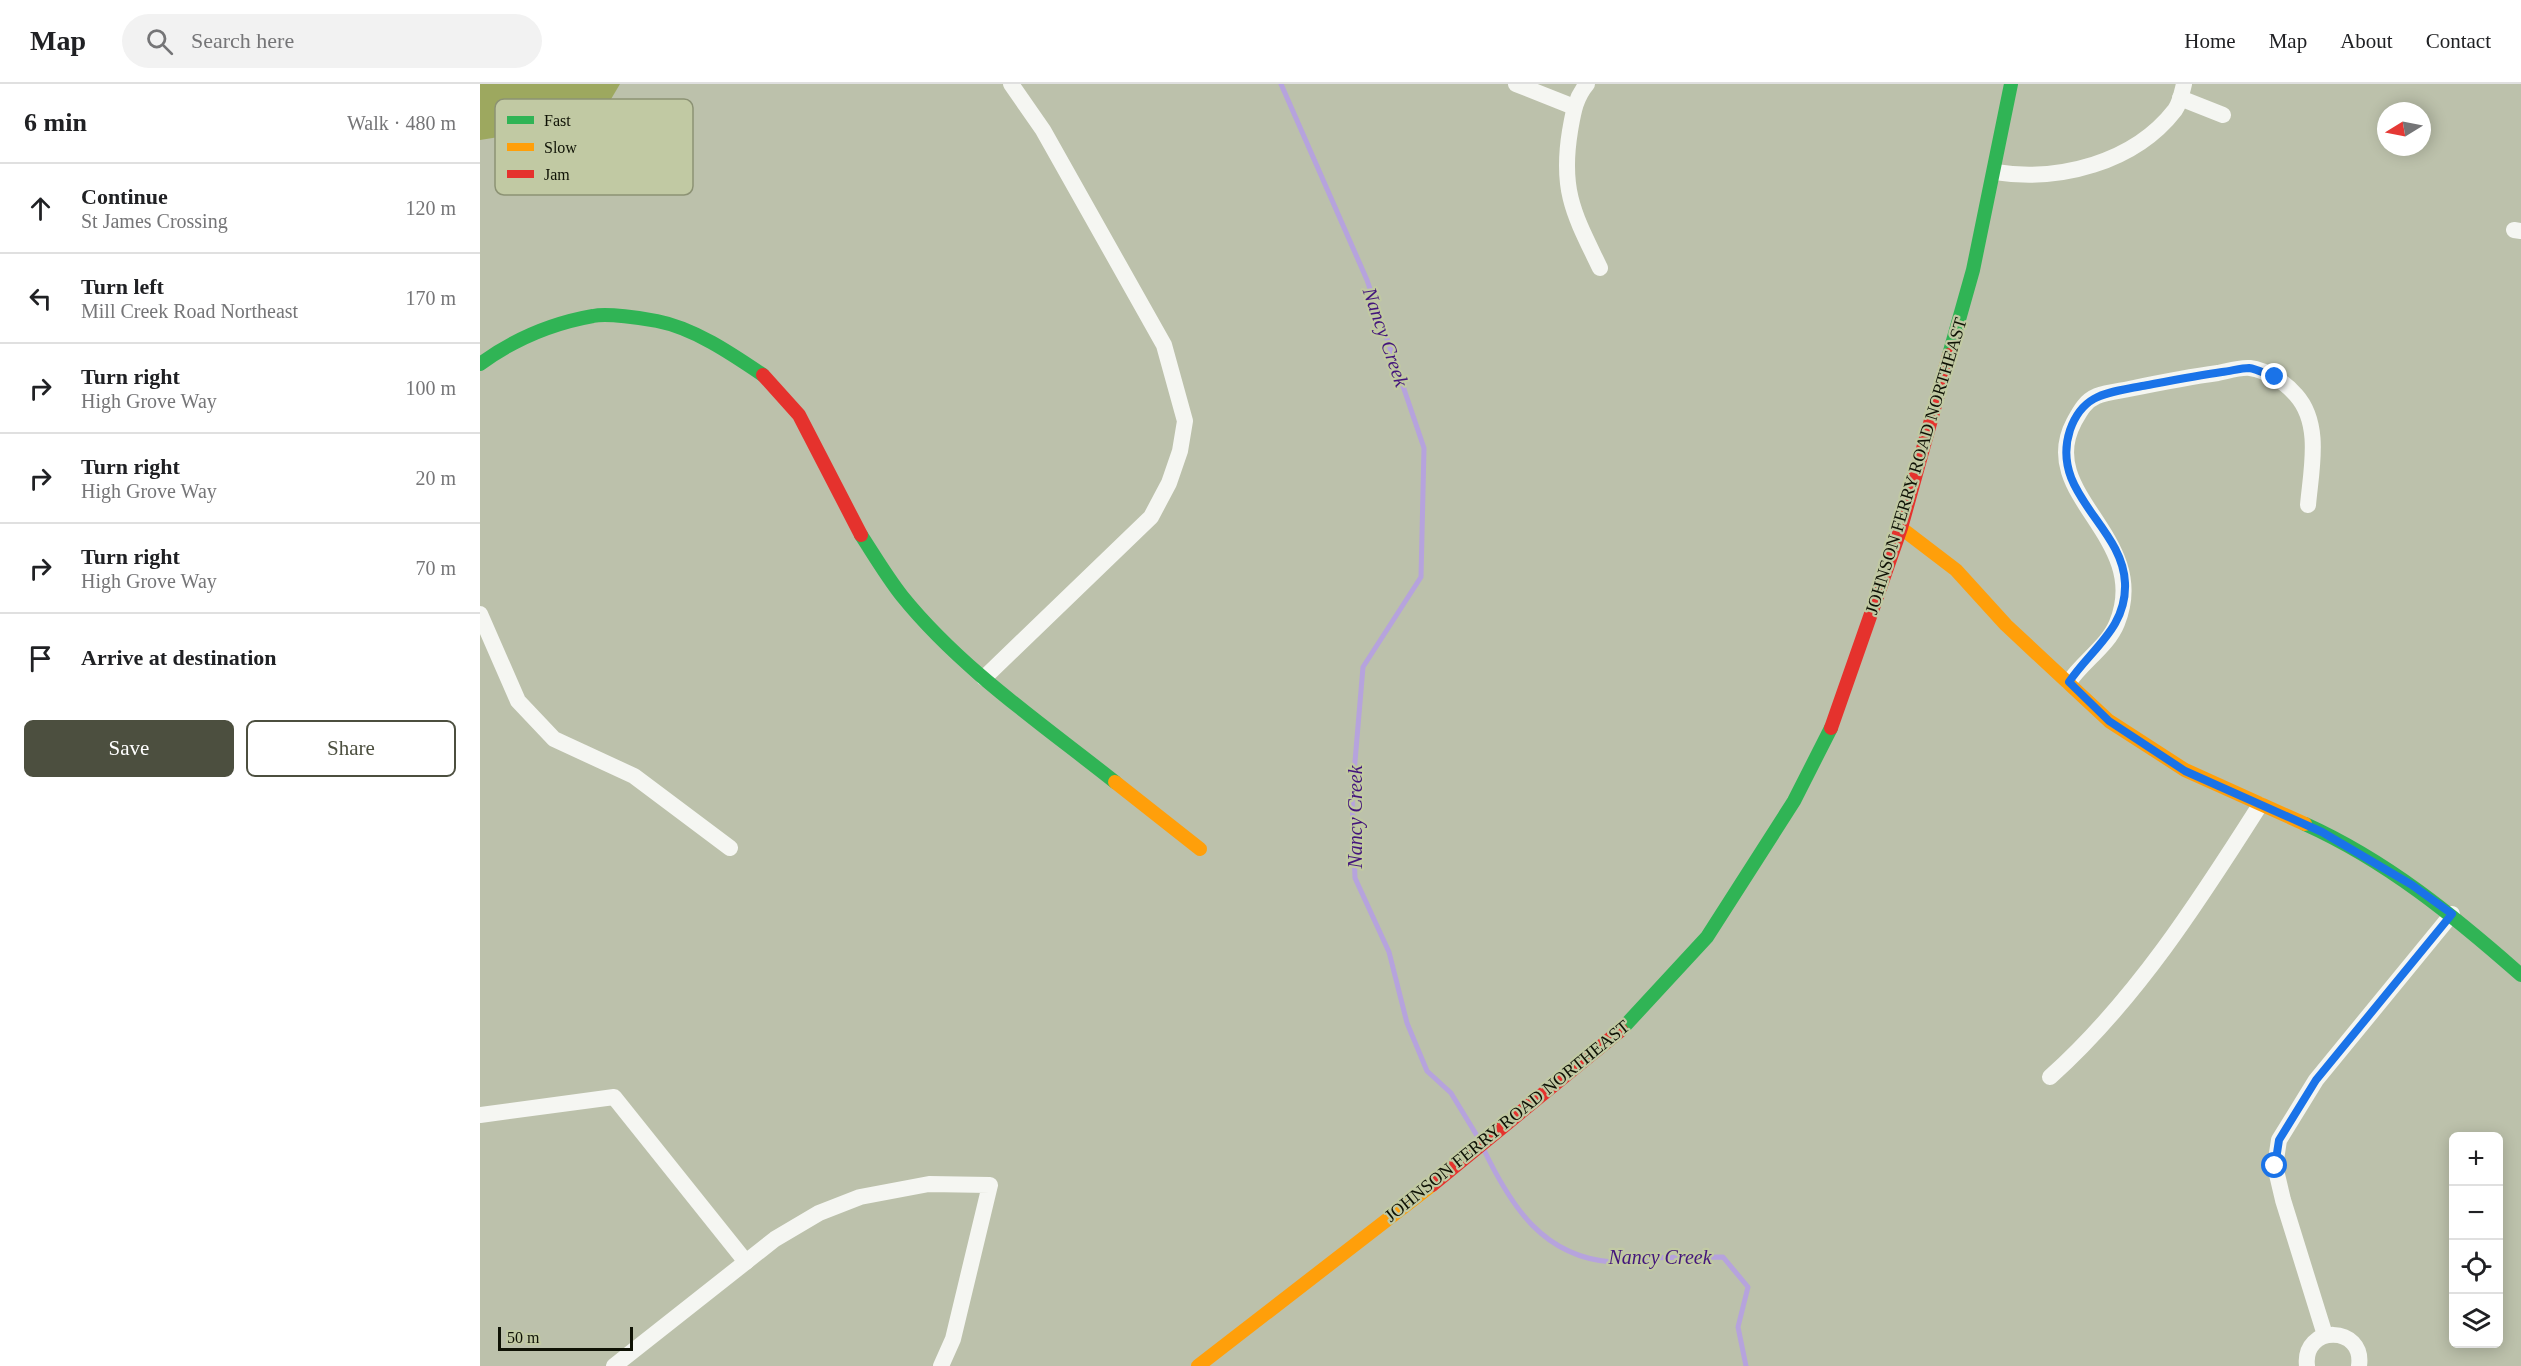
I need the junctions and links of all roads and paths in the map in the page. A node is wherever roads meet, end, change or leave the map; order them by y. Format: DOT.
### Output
graph roads {
  1 [pos="1011,84"];
  2 [pos="1516,84"];
  3 [pos="1587,84"];
  4 [pos="2011,84"];
  5 [pos="2182,91"];
  6 [pos="1574,107"];
  7 [pos="2223,115"];
  8 [pos="1995,172"];
  9 [pos="1600,268"];
  10 [pos="480,364"];
  11 [pos="2308,505"];
  12 [pos="1901,528"];
  13 [pos="480,614"];
  14 [pos="984,678"];
  15 [pos="2069,682"];
  16 [pos="2260,805"];
  17 [pos="730,848"];
  18 [pos="1200,849"];
  19 [pos="2452,914"];
  20 [pos="2520,969"];
  21 [pos="2050,1077"];
  22 [pos="480,1115"];
  23 [pos="746,1262"];
  24 [pos="2325,1335"];
  25 [pos="614,1366"];
  26 [pos="941,1366"];
  27 [pos="1198,1366"];
  28 [pos="2307,1366"];
  29 [pos="2359,1366"];
  1 -- 14 [label="street"];
  2 -- 6 [label="street"];
  3 -- 6 [label="street"];
  4 -- 8 [label="street, JOHNSON FERRY ROAD NORTHEAST"];
  5 -- 7 [label="street"];
  5 -- 8 [label="street"];
  6 -- 9 [label="street"];
  8 -- 12 [label="street, JOHNSON FERRY ROAD NORTHEAST"];
  10 -- 14 [label="street"];
  11 -- 15 [label="street"];
  12 -- 15 [label="street"];
  12 -- 27 [label="street, JOHNSON FERRY ROAD NORTHEAST"];
  13 -- 17 [label="street"];
  14 -- 18 [label="street"];
  15 -- 16 [label="street"];
  16 -- 19 [label="street"];
  16 -- 21 [label="street"];
  19 -- 20 [label="street"];
  19 -- 24 [label="street"];
  22 -- 23 [label="street"];
  23 -- 25 [label="street"];
  23 -- 26 [label="street"];
  24 -- 28 [label="street"];
  24 -- 29 [label="street"];
}
